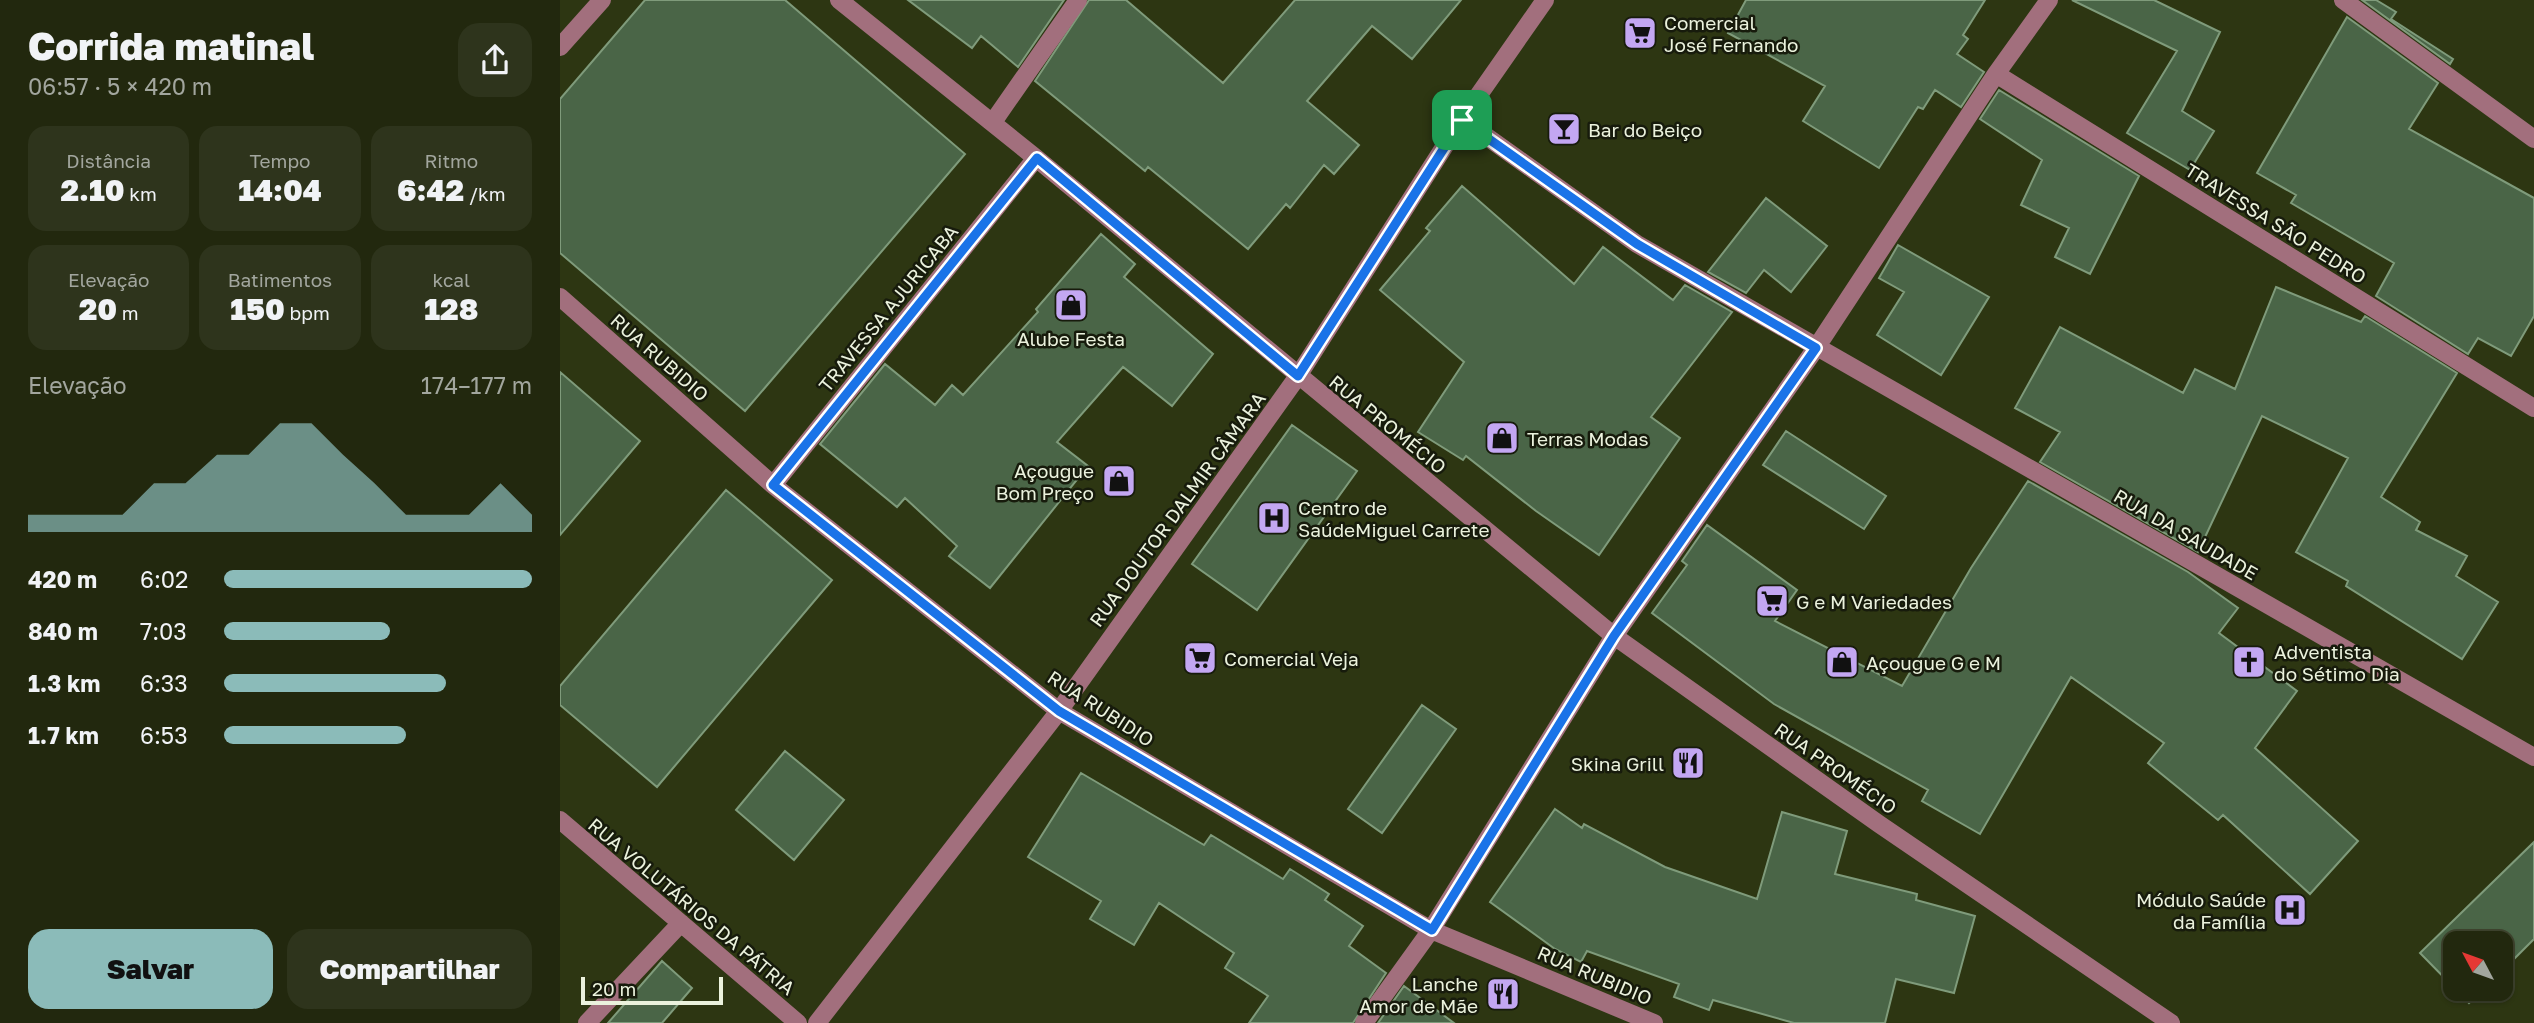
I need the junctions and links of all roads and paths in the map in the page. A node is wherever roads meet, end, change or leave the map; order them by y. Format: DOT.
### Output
graph roads {
  1 [pos="602,0"];
  2 [pos="839,0"];
  3 [pos="1078,0"];
  4 [pos="1545,0"];
  5 [pos="2049,0"];
  6 [pos="2343,0"];
  7 [pos="560,47"];
  8 [pos="1996,74"];
  9 [pos="1462,120"];
  10 [pos="993,122"];
  11 [pos="2534,139"];
  12 [pos="1037,158"];
  13 [pos="560,297"];
  14 [pos="1816,348"];
  15 [pos="1298,376"];
  16 [pos="2534,408"];
  17 [pos="773,485"];
  18 [pos="1614,636"];
  19 [pos="1059,711"];
  20 [pos="2534,757"];
  21 [pos="560,820"];
  22 [pos="681,923"];
  23 [pos="1432,930"];
  24 [pos="587,1023"];
  25 [pos="798,1023"];
  26 [pos="817,1023"];
  27 [pos="1364,1023"];
  28 [pos="1654,1023"];
  29 [pos="2171,1023"];
  1 -- 7 [label="street"];
  2 -- 10 [label="street, RUA PROMÉCIO"];
  3 -- 10 [label="street"];
  4 -- 9 [label="street, RUA DOUTOR DALMIR CÂMARA"];
  5 -- 8 [label="street"];
  6 -- 11 [label="street"];
  8 -- 14 [label="street"];
  8 -- 16 [label="street, TRAVESSA SÃO PEDRO"];
  9 -- 14 [label="street, RUA DA SAUDADE"];
  9 -- 15 [label="street, RUA DOUTOR DALMIR CÂMARA"];
  10 -- 12 [label="street, RUA PROMÉCIO"];
  12 -- 15 [label="street, RUA PROMÉCIO"];
  12 -- 17 [label="street, TRAVESSA AJURICABA"];
  13 -- 17 [label="street, RUA RUBIDIO"];
  14 -- 18 [label="street"];
  14 -- 20 [label="street, RUA DA SAUDADE"];
  15 -- 18 [label="street, RUA PROMÉCIO"];
  15 -- 19 [label="street, RUA DOUTOR DALMIR CÂMARA"];
  17 -- 19 [label="street, RUA RUBIDIO"];
  18 -- 23 [label="street"];
  18 -- 29 [label="street, RUA PROMÉCIO"];
  19 -- 23 [label="street, RUA RUBIDIO"];
  19 -- 26 [label="street, RUA DOUTOR DALMIR CÂMARA"];
  21 -- 22 [label="street, RUA VOLUTÁRIOS DA PÁTRIA"];
  22 -- 24 [label="street"];
  22 -- 25 [label="street, RUA VOLUTÁRIOS DA PÁTRIA"];
  23 -- 27 [label="street"];
  23 -- 28 [label="street, RUA RUBIDIO"];
}
